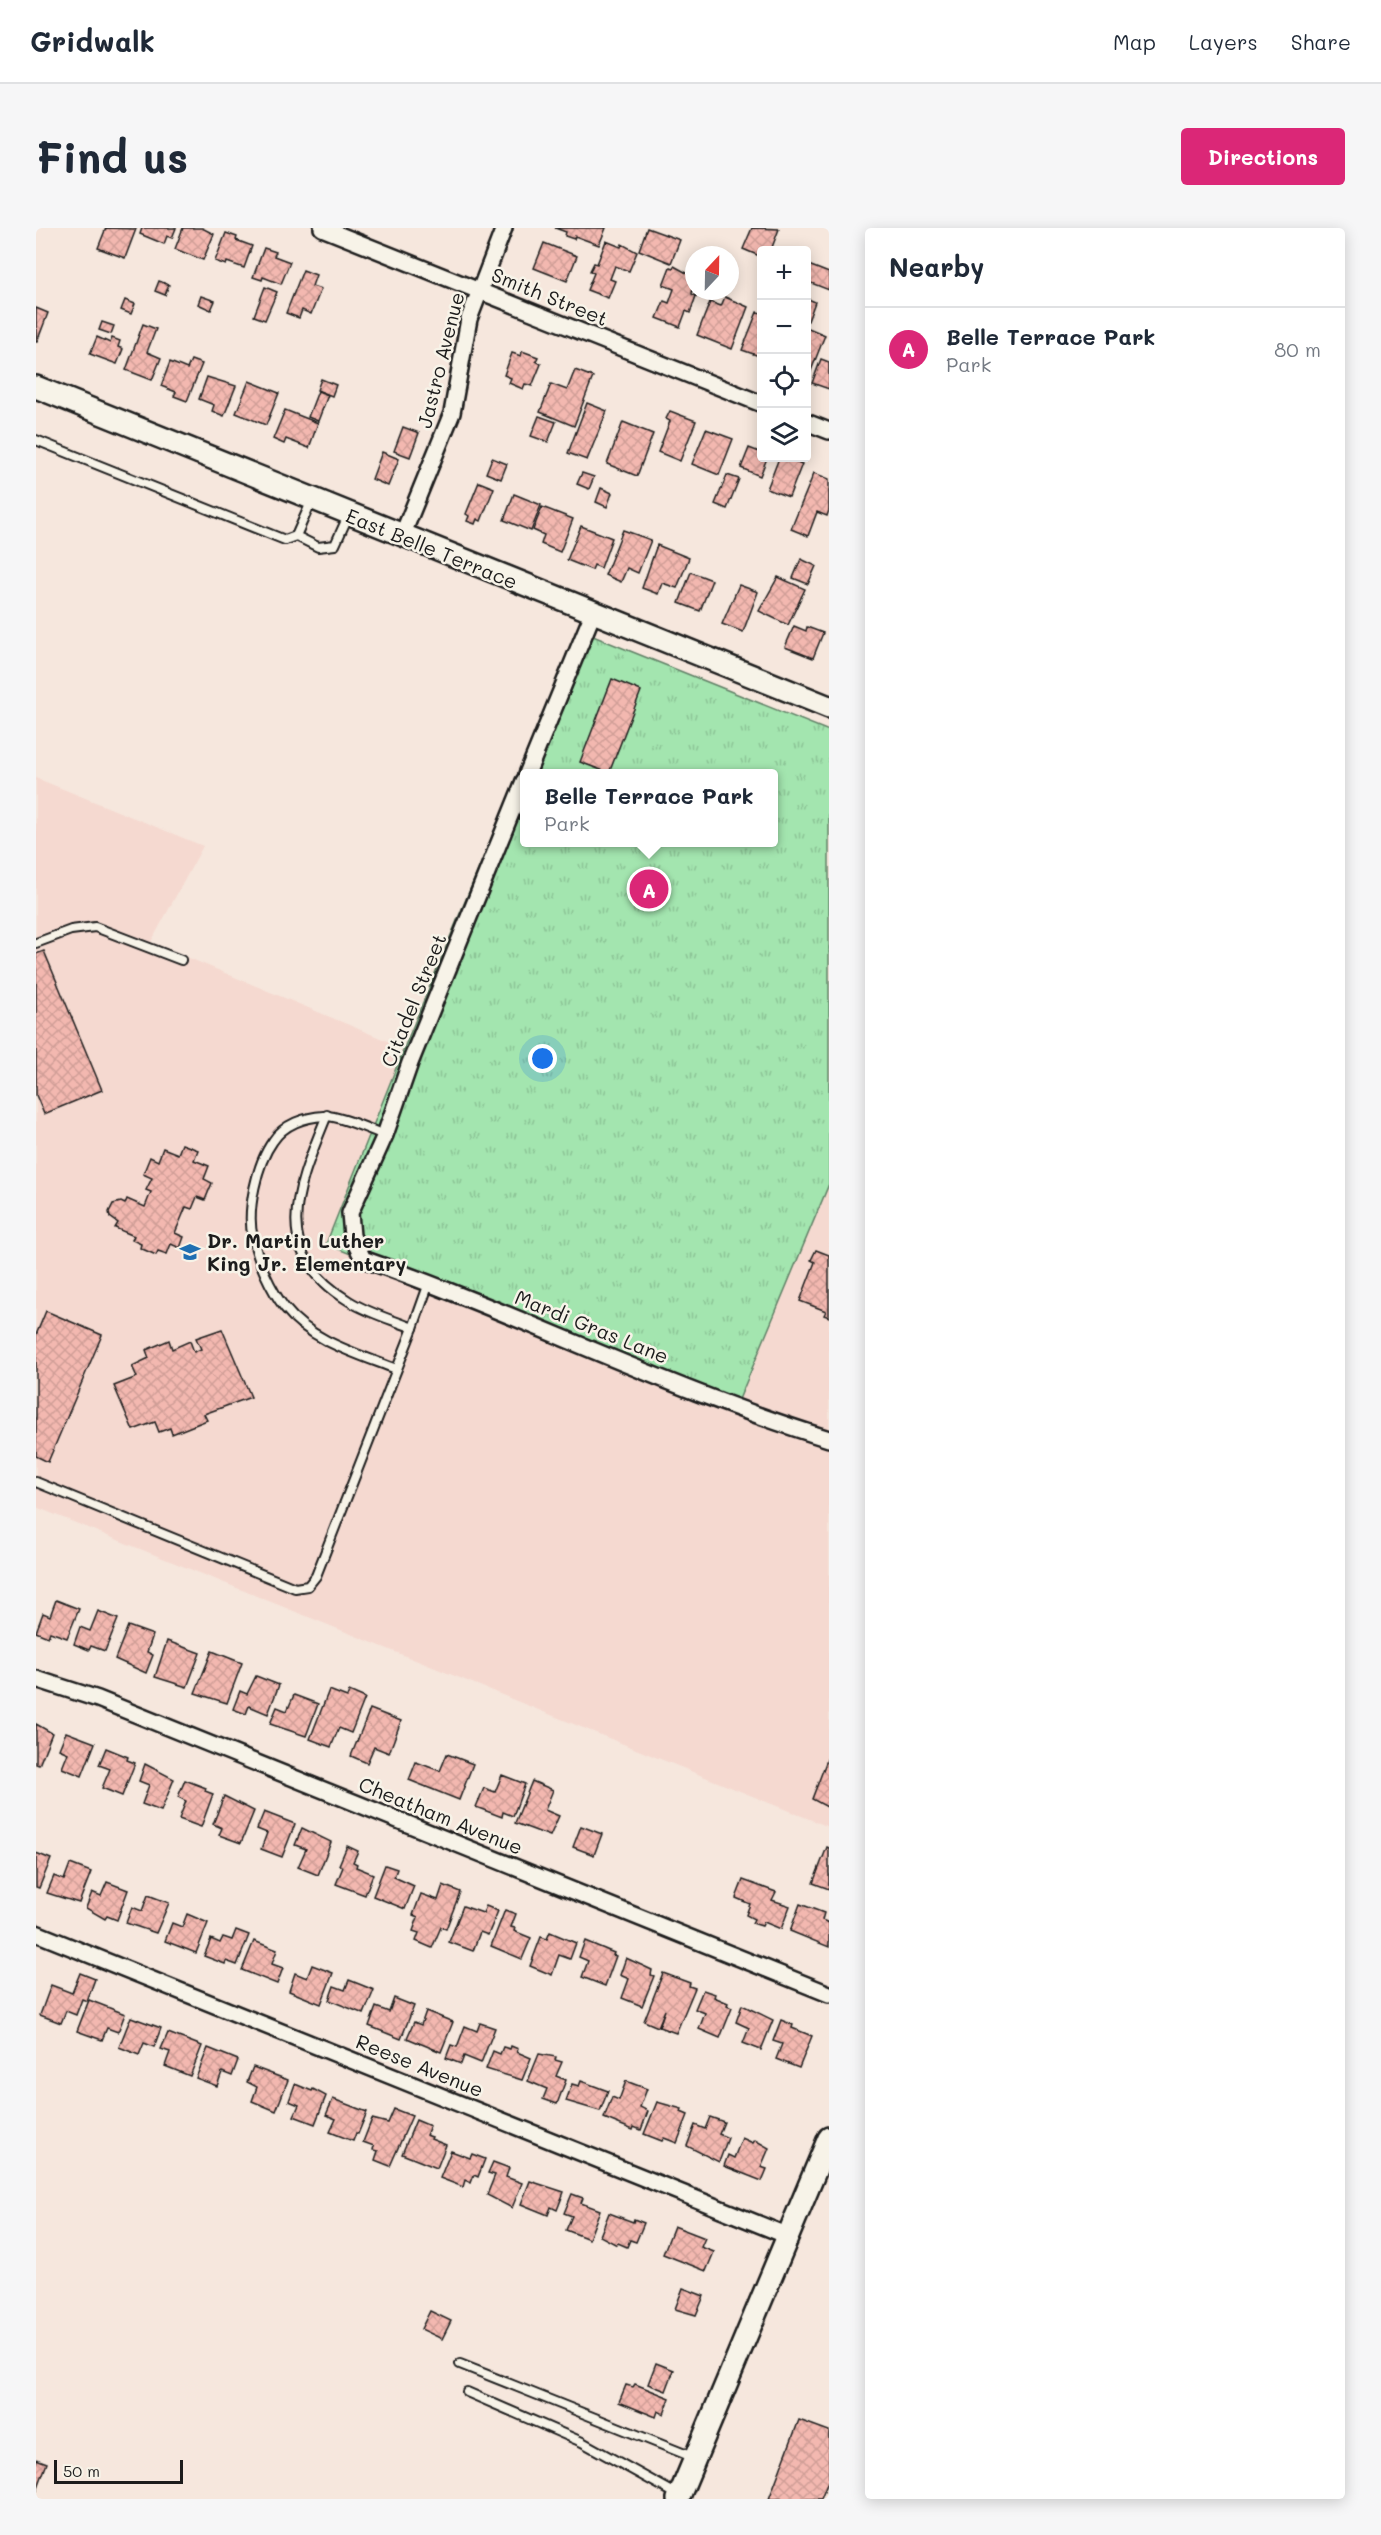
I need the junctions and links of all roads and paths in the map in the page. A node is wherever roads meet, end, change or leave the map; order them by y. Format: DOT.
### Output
graph roads {
  1 [pos="322,228"];
  2 [pos="504,228"];
  3 [pos="478,290"];
  4 [pos="36,387"];
  5 [pos="757,402"];
  6 [pos="811,424"];
  7 [pos="829,431"];
  8 [pos="36,440"];
  9 [pos="312,499"];
  10 [pos="349,514"];
  11 [pos="296,536"];
  12 [pos="402,536"];
  13 [pos="593,613"];
  14 [pos="829,707"];
  15 [pos="529,769"];
  16 [pos="520,793"];
  17 [pos="36,943"];
  18 [pos="181,960"];
  19 [pos="327,1115"];
  20 [pos="385,1136"];
  21 [pos="352,1236"];
  22 [pos="429,1282"];
  23 [pos="413,1328"];
  24 [pos="396,1369"];
  25 [pos="829,1439"];
  26 [pos="36,1482"];
  27 [pos="36,1679"];
  28 [pos="36,1933"];
  29 [pos="829,1994"];
  30 [pos="829,2138"];
  31 [pos="788,2236"];
  32 [pos="460,2364"];
  33 [pos="467,2392"];
  34 [pos="696,2458"];
  35 [pos="679,2497"];
  1 -- 3 [label="street, Smith Street"];
  2 -- 3 [label="street, Jastro Avenue"];
  3 -- 5 [label="street, Smith Street"];
  3 -- 12 [label="street, Jastro Avenue"];
  4 -- 9 [label="street, East Belle Terrace"];
  6 -- 7 [label="street"];
  8 -- 11 [label="lane"];
  9 -- 10 [label="street, East Belle Terrace"];
  9 -- 11 [label="lane"];
  10 -- 11 [label="lane"];
  10 -- 12 [label="street, East Belle Terrace"];
  12 -- 13 [label="street, East Belle Terrace"];
  13 -- 14 [label="street, East Belle Terrace"];
  13 -- 15 [label="street"];
  16 -- 20 [label="street, Citadel Street"];
  17 -- 18 [label="lane"];
  19 -- 20 [label="lane"];
  19 -- 23 [label="lane"];
  19 -- 24 [label="lane"];
  20 -- 21 [label="street, Citadel Street"];
  21 -- 22 [label="street, Mardi Gras Lane"];
  22 -- 23 [label="lane"];
  22 -- 25 [label="street, Mardi Gras Lane"];
  23 -- 24 [label="lane"];
  24 -- 26 [label="lane"];
  27 -- 29 [label="street, Cheatham Avenue"];
  28 -- 31 [label="street, Reese Avenue"];
  30 -- 31 [label="street"];
  31 -- 34 [label="street"];
  32 -- 34 [label="lane"];
  33 -- 35 [label="lane"];
  34 -- 35 [label="street"];
}
